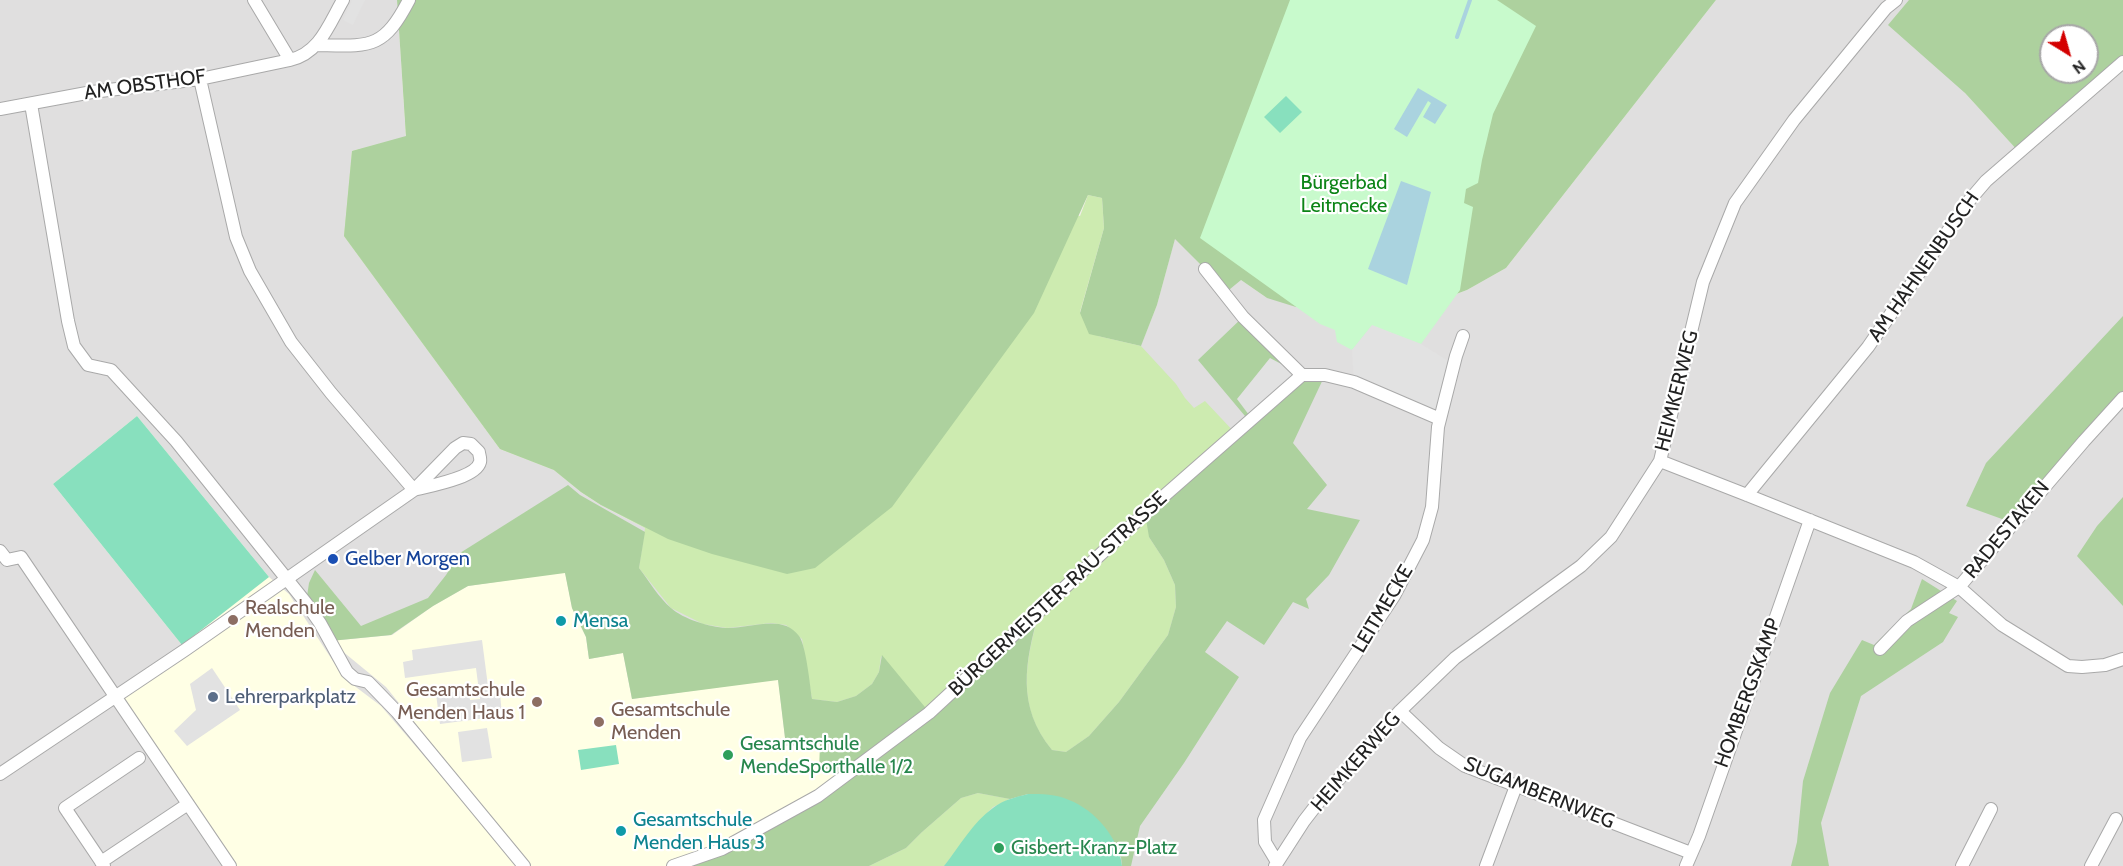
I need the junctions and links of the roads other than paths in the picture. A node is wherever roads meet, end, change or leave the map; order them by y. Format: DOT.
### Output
graph roads {
  1 [pos="254,0"];
  2 [pos="343,0"];
  3 [pos="409,0"];
  4 [pos="1896,0"];
  5 [pos="317,45"];
  6 [pos="290,60"];
  7 [pos="2123,62"];
  8 [pos="200,79"];
  9 [pos="31,104"];
  10 [pos="0,109"];
  11 [pos="1205,269"];
  12 [pos="1463,336"];
  13 [pos="1302,375"];
  14 [pos="2123,398"];
  15 [pos="1440,418"];
  16 [pos="1660,462"];
  17 [pos="414,490"];
  18 [pos="1747,495"];
  19 [pos="1810,520"];
  20 [pos="2,559"];
  21 [pos="288,579"];
  22 [pos="1959,587"];
  23 [pos="1880,649"];
  24 [pos="2123,659"];
  25 [pos="115,696"];
  26 [pos="1400,711"];
  27 [pos="139,758"];
  28 [pos="0,774"];
  29 [pos="1516,786"];
  30 [pos="188,804"];
  31 [pos="1991,809"];
  32 [pos="2116,819"];
  33 [pos="1691,853"];
  34 [pos="102,864"];
  35 [pos="1276,864"];
  36 [pos="230,866"];
  37 [pos="524,866"];
  38 [pos="673,866"];
  39 [pos="1486,866"];
  40 [pos="1686,866"];
  41 [pos="1962,866"];
  42 [pos="2091,866"];
  1 -- 6 [label="street"];
  2 -- 5 [label="street"];
  3 -- 5 [label="street"];
  4 -- 16 [label="street, HEIMKERWEG"];
  5 -- 6 [label="street, AM OBSTHOF"];
  6 -- 8 [label="street, AM OBSTHOF"];
  7 -- 18 [label="street, AM HAHNENBUSCH"];
  8 -- 9 [label="street, AM OBSTHOF"];
  8 -- 17 [label="street"];
  9 -- 10 [label="street, AM OBSTHOF"];
  9 -- 21 [label="street"];
  11 -- 13 [label="street"];
  12 -- 15 [label="street, LEITMECKE"];
  13 -- 15 [label="street"];
  13 -- 38 [label="street, BÜRGERMEISTER-RAU-STRASSE"];
  14 -- 22 [label="street, RADESTAKEN"];
  15 -- 35 [label="street, LEITMECKE"];
  16 -- 18 [label="street"];
  16 -- 26 [label="street, HEIMKERWEG"];
  17 -- 17 [label="street"];
  17 -- 21 [label="street"];
  18 -- 19 [label="street"];
  19 -- 22 [label="street"];
  19 -- 33 [label="street, HOMBERGSKAMP"];
  20 -- 25 [label="street"];
  21 -- 25 [label="street"];
  21 -- 37 [label="street"];
  22 -- 23 [label="street, RADESTAKEN"];
  22 -- 24 [label="street"];
  25 -- 28 [label="street"];
  25 -- 30 [label="street"];
  26 -- 29 [label="street, SUGAMBERNWEG"];
  26 -- 35 [label="street, HEIMKERWEG"];
  27 -- 34 [label="street"];
  29 -- 33 [label="street, SUGAMBERNWEG"];
  29 -- 39 [label="street"];
  30 -- 34 [label="street"];
  30 -- 36 [label="street"];
  31 -- 41 [label="street"];
  32 -- 42 [label="street"];
  33 -- 40 [label="street, HOMBERGSKAMP"];
}
